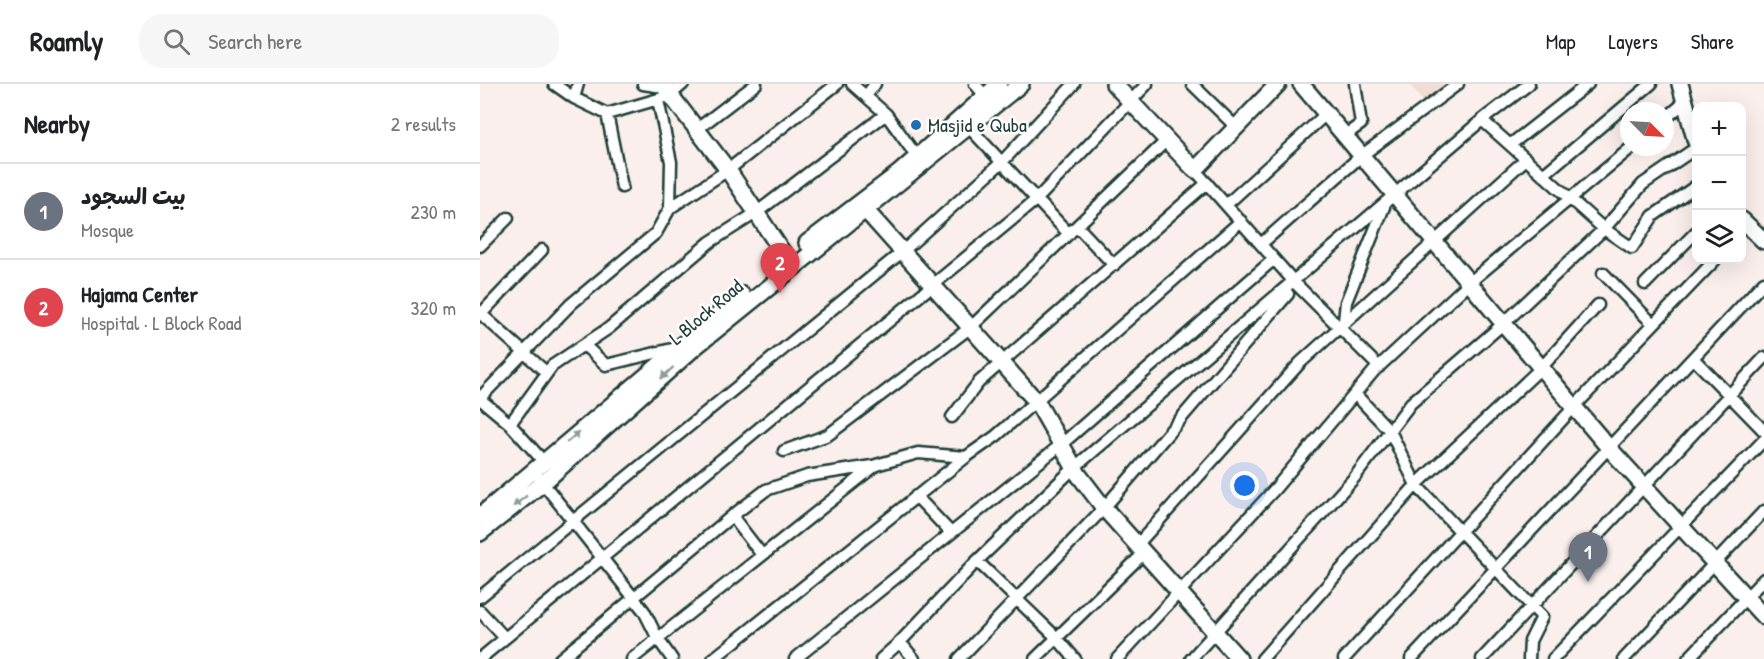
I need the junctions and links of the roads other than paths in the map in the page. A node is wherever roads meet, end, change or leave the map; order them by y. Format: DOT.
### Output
graph roads {
  1 [pos="554,84"];
  2 [pos="578,84"];
  3 [pos="643,84"];
  4 [pos="683,84"];
  5 [pos="756,84"];
  6 [pos="837,84"];
  7 [pos="852,84"];
  8 [pos="874,84"];
  9 [pos="975,84"];
  10 [pos="999,84"];
  11 [pos="1021,84"];
  12 [pos="1074,84"];
  13 [pos="1114,84"];
  14 [pos="1147,84"];
  15 [pos="1192,84"];
  16 [pos="1301,84"];
  17 [pos="1355,84"];
  18 [pos="1458,84"];
  19 [pos="1529,84"];
  20 [pos="1588,84"];
  21 [pos="1652,84"];
  22 [pos="1680,84"];
  23 [pos="1271,86"];
  24 [pos="663,92"];
  25 [pos="866,96"];
  26 [pos="986,97"];
  27 [pos="574,98"];
  28 [pos="1131,101"];
  29 [pos="1685,102"];
  30 [pos="1674,111"];
  31 [pos="607,114"];
  32 [pos="886,114"];
  33 [pos="1326,114"];
  34 [pos="1482,120"];
  35 [pos="965,123"];
  36 [pos="1236,127"];
  37 [pos="1692,127"];
  38 [pos="696,130"];
  39 [pos="1344,136"];
  40 [pos="1167,140"];
  41 [pos="1510,145"];
  42 [pos="1692,151"];
  43 [pos="1361,156"];
  44 [pos="1621,156"];
  45 [pos="917,158"];
  46 [pos="1526,159"];
  47 [pos="1002,162"];
  48 [pos="728,170"];
  49 [pos="1195,170"];
  50 [pos="1543,175"];
  51 [pos="1207,183"];
  52 [pos="622,187"];
  53 [pos="1692,189"];
  54 [pos="1037,199"];
  55 [pos="1570,199"];
  56 [pos="1390,200"];
  57 [pos="1226,205"];
  58 [pos="863,207"];
  59 [pos="670,208"];
  60 [pos="756,213"];
  61 [pos="508,218"];
  62 [pos="1241,221"];
  63 [pos="1746,228"];
  64 [pos="1604,229"];
  65 [pos="1073,230"];
  66 [pos="1692,236"];
  67 [pos="1764,241"];
  68 [pos="1434,242"];
  69 [pos="1261,244"];
  70 [pos="480,246"];
  71 [pos="542,250"];
  72 [pos="902,252"];
  73 [pos="787,259"];
  74 [pos="1274,259"];
  75 [pos="1711,264"];
  76 [pos="1113,265"];
  77 [pos="1603,273"];
  78 [pos="1295,282"];
  79 [pos="1764,282"];
  80 [pos="1469,283"];
  81 [pos="1645,284"];
  82 [pos="933,285"];
  83 [pos="1598,305"];
  84 [pos="481,315"];
  85 [pos="1341,323"];
  86 [pos="1503,324"];
  87 [pos="1653,324"];
  88 [pos="971,327"];
  89 [pos="584,345"];
  90 [pos="676,348"];
  91 [pos="524,352"];
  92 [pos="1693,358"];
  93 [pos="1764,358"];
  94 [pos="1001,362"];
  95 [pos="1379,367"];
  96 [pos="1541,368"];
  97 [pos="547,373"];
  98 [pos="1355,394"];
  99 [pos="1730,396"];
  100 [pos="480,398"];
  101 [pos="1037,402"];
  102 [pos="1574,407"];
  103 [pos="952,417"];
  104 [pos="510,424"];
  105 [pos="1390,430"];
  106 [pos="1764,431"];
  107 [pos="1764,440"];
  108 [pos="1063,443"];
  109 [pos="1609,448"];
  110 [pos="784,451"];
  111 [pos="966,457"];
  112 [pos="876,465"];
  113 [pos="538,466"];
  114 [pos="1075,467"];
  115 [pos="543,483"];
  116 [pos="1416,485"];
  117 [pos="1645,487"];
  118 [pos="916,496"];
  119 [pos="1104,508"];
  120 [pos="1764,511"];
  121 [pos="480,516"];
  122 [pos="732,516"];
  123 [pos="573,521"];
  124 [pos="1682,527"];
  125 [pos="1461,531"];
  126 [pos="480,533"];
  127 [pos="951,533"];
  128 [pos="1142,548"];
  129 [pos="762,555"];
  130 [pos="602,557"];
  131 [pos="977,561"];
  132 [pos="1715,563"];
  133 [pos="1497,568"];
  134 [pos="1764,579"];
  135 [pos="1180,592"];
  136 [pos="633,596"];
  137 [pos="480,597"];
  138 [pos="1746,598"];
  139 [pos="1018,600"];
  140 [pos="1533,605"];
  141 [pos="480,611"];
  142 [pos="1764,617"];
  143 [pos="1215,633"];
  144 [pos="1056,637"];
  145 [pos="505,638"];
  146 [pos="658,639"];
  147 [pos="900,642"];
  148 [pos="481,658"];
  149 [pos="561,659"];
  150 [pos="632,659"];
  151 [pos="672,659"];
  152 [pos="713,659"];
  153 [pos="795,659"];
  154 [pos="881,659"];
  155 [pos="914,659"];
  156 [pos="959,659"];
  157 [pos="1035,659"];
  158 [pos="1075,659"];
  159 [pos="1117,659"];
  160 [pos="1191,659"];
  161 [pos="1239,659"];
  162 [pos="1262,659"];
  163 [pos="1344,659"];
  164 [pos="1411,659"];
  165 [pos="1482,659"];
  166 [pos="1529,659"];
  167 [pos="1553,659"];
  168 [pos="1624,659"];
  169 [pos="1688,659"];
  1 -- 27 [label="street"];
  2 -- 27 [label="street"];
  3 -- 24 [label="street"];
  4 -- 24 [label="street"];
  5 -- 38 [label="street"];
  6 -- 48 [label="street"];
  7 -- 25 [label="street"];
  8 -- 25 [label="street"];
  9 -- 26 [label="street"];
  10 -- 26 [label="street, L Block Road"];
  11 -- 35 [label="street, L Block Road"];
  12 -- 47 [label="street"];
  13 -- 28 [label="street"];
  14 -- 28 [label="street"];
  15 -- 36 [label="street"];
  16 -- 33 [label="street"];
  17 -- 39 [label="street"];
  18 -- 43 [label="street"];
  19 -- 34 [label="street"];
  20 -- 41 [label="street"];
  21 -- 50 [label="street"];
  22 -- 29 [label="street"];
  23 -- 36 [label="street"];
  24 -- 31 [label="street"];
  24 -- 38 [label="street"];
  24 -- 59 [label="street"];
  25 -- 32 [label="street"];
  26 -- 35 [label="street, L Block Road"];
  27 -- 31 [label="street"];
  28 -- 40 [label="street"];
  28 -- 54 [label="street"];
  29 -- 30 [label="street"];
  29 -- 37 [label="street"];
  31 -- 52 [label="street"];
  32 -- 45 [label="street"];
  32 -- 60 [label="street"];
  33 -- 39 [label="street"];
  33 -- 57 [label="street"];
  34 -- 41 [label="street"];
  34 -- 56 [label="street"];
  35 -- 45 [label="street, L Block Road"];
  35 -- 47 [label="street"];
  35 -- 58 [label="street, L Block Road"];
  36 -- 49 [label="street"];
  38 -- 48 [label="street"];
  39 -- 43 [label="street"];
  40 -- 49 [label="street"];
  40 -- 65 [label="street"];
  41 -- 46 [label="street"];
  42 -- 64 [label="street"];
  43 -- 56 [label="street"];
  43 -- 69 [label="street"];
  44 -- 55 [label="street"];
  45 -- 58 [label="street, L Block Road"];
  46 -- 50 [label="street"];
  46 -- 68 [label="street"];
  47 -- 54 [label="street"];
  47 -- 72 [label="street"];
  48 -- 59 [label="street"];
  48 -- 60 [label="street"];
  49 -- 51 [label="street"];
  50 -- 55 [label="street"];
  51 -- 57 [label="street"];
  51 -- 76 [label="street"];
  53 -- 64 [label="street"];
  54 -- 65 [label="street"];
  54 -- 82 [label="street"];
  55 -- 64 [label="street"];
  55 -- 80 [label="street"];
  56 -- 68 [label="street"];
  56 -- 78 [label="street"];
  56 -- 85 [label="street"];
  57 -- 62 [label="street"];
  58 -- 72 [label="street"];
  58 -- 73 [label="street, L Block Road"];
  58 -- 115 [label="street, L Block Road, one-way"];
  59 -- 91 [label="street"];
  60 -- 73 [label="street"];
  60 -- 89 [label="street"];
  61 -- 70 [label="street"];
  62 -- 69 [label="street"];
  62 -- 101 [label="street"];
  63 -- 67 [label="street"];
  64 -- 86 [label="street"];
  65 -- 76 [label="street"];
  65 -- 88 [label="street"];
  66 -- 81 [label="street"];
  68 -- 80 [label="street"];
  68 -- 85 [label="street"];
  69 -- 74 [label="street"];
  71 -- 84 [label="street"];
  72 -- 82 [label="street"];
  72 -- 123 [label="street"];
  73 -- 90 [label="street, L Block Road"];
  74 -- 78 [label="street"];
  74 -- 108 [label="street"];
  75 -- 87 [label="street"];
  76 -- 94 [label="street"];
  77 -- 87 [label="street"];
  78 -- 85 [label="street"];
  78 -- 114 [label="street"];
  78 -- 119 [label="street"];
  79 -- 92 [label="street"];
  80 -- 86 [label="street"];
  80 -- 95 [label="street"];
  82 -- 88 [label="street"];
  82 -- 130 [label="street"];
  83 -- 96 [label="street"];
  84 -- 91 [label="street"];
  85 -- 95 [label="street"];
  85 -- 128 [label="street"];
  86 -- 96 [label="street"];
  86 -- 105 [label="street"];
  87 -- 102 [label="street"];
  88 -- 94 [label="street"];
  88 -- 110 [label="street"];
  89 -- 90 [label="street"];
  89 -- 97 [label="street"];
  113 -- 90 [label="street, L Block Road, one-way"];
  91 -- 97 [label="street"];
  91 -- 100 [label="street"];
  92 -- 99 [label="street"];
  92 -- 109 [label="street"];
  93 -- 99 [label="street"];
  94 -- 101 [label="street"];
  94 -- 103 [label="street"];
  95 -- 98 [label="street"];
  96 -- 102 [label="street"];
  96 -- 116 [label="street"];
  97 -- 104 [label="street"];
  98 -- 105 [label="street"];
  98 -- 135 [label="street"];
  99 -- 106 [label="street"];
  99 -- 117 [label="street"];
  100 -- 104 [label="street"];
  101 -- 108 [label="street"];
  101 -- 111 [label="street"];
  102 -- 109 [label="street"];
  102 -- 125 [label="street"];
  104 -- 113 [label="street"];
  105 -- 116 [label="street"];
  105 -- 143 [label="street"];
  107 -- 124 [label="street"];
  108 -- 114 [label="street"];
  108 -- 127 [label="street"];
  109 -- 117 [label="street"];
  109 -- 133 [label="street"];
  111 -- 112 [label="street"];
  111 -- 118 [label="street"];
  112 -- 122 [label="street"];
  112 -- 129 [label="street"];
  113 -- 115 [label="street"];
  113 -- 121 [label="street, L Block Road"];
  114 -- 119 [label="street"];
  114 -- 131 [label="street"];
  115 -- 123 [label="street"];
  115 -- 126 [label="street, L Block Road, one-way"];
  116 -- 125 [label="street"];
  116 -- 162 [label="street"];
  117 -- 124 [label="street"];
  117 -- 140 [label="street"];
  118 -- 127 [label="street"];
  118 -- 152 [label="street"];
  119 -- 128 [label="street"];
  119 -- 139 [label="street"];
  120 -- 132 [label="street"];
  122 -- 129 [label="street"];
  122 -- 136 [label="street"];
  123 -- 130 [label="street"];
  123 -- 137 [label="street"];
  124 -- 132 [label="street"];
  124 -- 167 [label="street"];
  125 -- 133 [label="street"];
  125 -- 163 [label="street"];
  127 -- 153 [label="street"];
  128 -- 135 [label="street"];
  128 -- 144 [label="street"];
  129 -- 146 [label="street"];
  130 -- 136 [label="street"];
  130 -- 145 [label="street"];
  131 -- 139 [label="street"];
  131 -- 147 [label="street"];
  132 -- 138 [label="street"];
  132 -- 168 [label="street"];
  133 -- 140 [label="street"];
  133 -- 164 [label="street"];
  134 -- 138 [label="street"];
  135 -- 143 [label="street"];
  135 -- 159 [label="street"];
  136 -- 146 [label="street"];
  136 -- 149 [label="street"];
  138 -- 142 [label="street"];
  138 -- 169 [label="street"];
  139 -- 144 [label="street"];
  139 -- 156 [label="street"];
  140 -- 165 [label="street"];
  140 -- 166 [label="street"];
  141 -- 145 [label="street"];
  143 -- 160 [label="street"];
  143 -- 161 [label="street"];
  144 -- 157 [label="street"];
  144 -- 158 [label="street"];
  145 -- 148 [label="street"];
  146 -- 150 [label="street"];
  146 -- 151 [label="street"];
  147 -- 154 [label="street"];
  147 -- 155 [label="street"];
}
